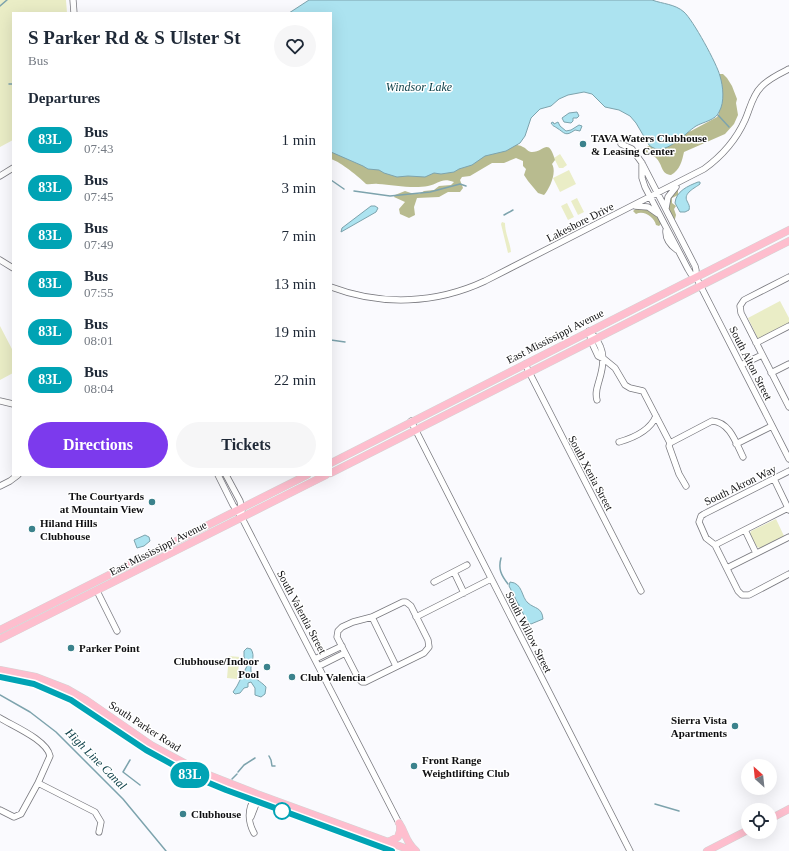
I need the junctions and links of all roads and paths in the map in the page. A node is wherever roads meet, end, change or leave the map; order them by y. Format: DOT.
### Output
graph roads {
  1 [pos="74,0"];
  2 [pos="74,12"];
  3 [pos="789,69"];
  4 [pos="621,144"];
  5 [pos="642,163"];
  6 [pos="12,169"];
  7 [pos="0,176"];
  8 [pos="682,182"];
  9 [pos="658,194"];
  10 [pos="650,197"];
  11 [pos="633,206"];
  12 [pos="667,212"];
  13 [pos="660,216"];
  14 [pos="674,225"];
  15 [pos="667,228"];
  16 [pos="789,230"];
  17 [pos="789,241"];
  18 [pos="0,260"];
  19 [pos="12,267"];
  20 [pos="696,277"];
  21 [pos="788,279"];
  22 [pos="700,286"];
  23 [pos="332,287"];
  24 [pos="789,326"];
  25 [pos="590,331"];
  26 [pos="593,340"];
  27 [pos="756,343"];
  28 [pos="762,355"];
  29 [pos="604,358"];
  30 [pos="525,364"];
  31 [pos="789,364"];
  32 [pos="741,366"];
  33 [pos="529,372"];
  34 [pos="771,373"];
  35 [pos="597,400"];
  36 [pos="0,401"];
  37 [pos="12,404"];
  38 [pos="788,404"];
  39 [pos="656,416"];
  40 [pos="411,422"];
  41 [pos="772,426"];
  42 [pos="415,430"];
  43 [pos="618,442"];
  44 [pos="670,443"];
  45 [pos="736,444"];
  46 [pos="743,457"];
  47 [pos="789,459"];
  48 [pos="332,462"];
  49 [pos="789,471"];
  50 [pos="332,472"];
  51 [pos="17,476"];
  52 [pos="219,476"];
  53 [pos="227,476"];
  54 [pos="305,476"];
  55 [pos="324,476"];
  56 [pos="774,479"];
  57 [pos="0,486"];
  58 [pos="686,486"];
  59 [pos="239,509"];
  60 [pos="788,509"];
  61 [pos="242,518"];
  62 [pos="744,530"];
  63 [pos="789,536"];
  64 [pos="715,545"];
  65 [pos="756,553"];
  66 [pos="466,565"];
  67 [pos="727,568"];
  68 [pos="454,572"];
  69 [pos="789,574"];
  70 [pos="491,579"];
  71 [pos="434,582"];
  72 [pos="641,590"];
  73 [pos="97,592"];
  74 [pos="464,592"];
  75 [pos="372,617"];
  76 [pos="416,617"];
  77 [pos="0,630"];
  78 [pos="117,631"];
  79 [pos="0,640"];
  80 [pos="342,646"];
  81 [pos="345,653"];
  82 [pos="315,659"];
  83 [pos="319,666"];
  84 [pos="396,666"];
  85 [pos="0,670"];
  86 [pos="0,677"];
  87 [pos="0,718"];
  88 [pos="38,783"];
  89 [pos="256,799"];
  90 [pos="789,809"];
  91 [pos="0,810"];
  92 [pos="777,815"];
  93 [pos="399,822"];
  94 [pos="404,831"];
  95 [pos="99,832"];
  96 [pos="254,833"];
  97 [pos="741,834"];
  98 [pos="388,842"];
  99 [pos="398,849"];
  100 [pos="392,851"];
  101 [pos="414,851"];
  102 [pos="417,851"];
  103 [pos="630,851"];
  104 [pos="707,851"];
  1 -- 2 [label="street"];
  3 -- 8 [label="street, Lakeshore Drive"];
  4 -- 5 [label="street, South Alton Street"];
  5 -- 9 [label="street, South Alton Street"];
  5 -- 10 [label="street, South Alton Street"];
  6 -- 7 [label="street"];
  8 -- 9 [label="street, Lakeshore Drive"];
  8 -- 12 [label="street"];
  9 -- 10 [label="street, Lakeshore Drive"];
  9 -- 12 [label="street, South Alton Street"];
  10 -- 11 [label="street, Lakeshore Drive"];
  10 -- 13 [label="street, South Alton Street"];
  11 -- 13 [label="street"];
  11 -- 23 [label="street, Lakeshore Drive"];
  12 -- 14 [label="street, South Alton Street"];
  13 -- 15 [label="street, South Alton Street"];
  14 -- 15 [label="street"];
  14 -- 20 [label="street, South Alton Street"];
  15 -- 20 [label="street, South Alton Street"];
  16 -- 20 [label="main road, East Mississippi Avenue"];
  17 -- 22 [label="main road, East Mississippi Avenue"];
  18 -- 19 [label="street"];
  20 -- 22 [label="street, South Alton Street"];
  20 -- 25 [label="main road, East Mississippi Avenue"];
  21 -- 27 [label="street"];
  22 -- 26 [label="main road, East Mississippi Avenue"];
  22 -- 32 [label="street, South Alton Street"];
  24 -- 27 [label="street"];
  25 -- 26 [label="street"];
  25 -- 30 [label="main road, East Mississippi Avenue"];
  26 -- 29 [label="street"];
  26 -- 33 [label="main road, East Mississippi Avenue"];
  27 -- 28 [label="street"];
  28 -- 32 [label="street"];
  28 -- 34 [label="street"];
  29 -- 35 [label="street"];
  29 -- 39 [label="street"];
  30 -- 33 [label="street, South Xenia Street"];
  30 -- 40 [label="main road, East Mississippi Avenue"];
  31 -- 34 [label="street"];
  32 -- 41 [label="street, South Alton Street"];
  33 -- 42 [label="main road, East Mississippi Avenue"];
  33 -- 72 [label="street, South Xenia Street"];
  34 -- 38 [label="street"];
  36 -- 37 [label="street"];
  39 -- 43 [label="street"];
  39 -- 44 [label="street"];
  40 -- 42 [label="street, South Willow Street"];
  40 -- 48 [label="main road, East Mississippi Avenue"];
  41 -- 45 [label="street"];
  41 -- 47 [label="street, South Alton Street"];
  42 -- 50 [label="main road, East Mississippi Avenue"];
  42 -- 70 [label="street, South Willow Street"];
  44 -- 45 [label="street"];
  44 -- 58 [label="street"];
  45 -- 46 [label="street"];
  49 -- 56 [label="street, South Akron Way"];
  51 -- 57 [label="street"];
  52 -- 59 [label="street, South Valentia Street"];
  53 -- 59 [label="street, South Valentia Street"];
  54 -- 59 [label="main road, East Mississippi Avenue"];
  55 -- 61 [label="main road, East Mississippi Avenue"];
  56 -- 60 [label="street"];
  56 -- 64 [label="street, South Akron Way"];
  59 -- 61 [label="street, South Valentia Street"];
  59 -- 77 [label="main road, East Mississippi Avenue"];
  60 -- 62 [label="street"];
  61 -- 73 [label="main road, East Mississippi Avenue"];
  61 -- 82 [label="street, South Valentia Street"];
  62 -- 64 [label="street"];
  62 -- 65 [label="street"];
  63 -- 65 [label="street"];
  64 -- 67 [label="street, South Akron Way"];
  65 -- 67 [label="street"];
  66 -- 68 [label="street"];
  67 -- 69 [label="street, South Akron Way"];
  68 -- 71 [label="street"];
  68 -- 74 [label="street"];
  70 -- 74 [label="street"];
  70 -- 103 [label="street, South Willow Street"];
  73 -- 78 [label="street"];
  73 -- 79 [label="main road, East Mississippi Avenue"];
  74 -- 76 [label="street"];
  75 -- 76 [label="street"];
  75 -- 80 [label="street"];
  75 -- 84 [label="street"];
  76 -- 84 [label="street"];
  80 -- 81 [label="street"];
  80 -- 82 [label="street"];
  81 -- 83 [label="street"];
  81 -- 84 [label="street"];
  82 -- 83 [label="street, South Valentia Street"];
  83 -- 93 [label="street, South Valentia Street"];
  85 -- 89 [label="main road, South Parker Road"];
  86 -- 89 [label="main road, South Parker Road"];
  87 -- 88 [label="street"];
  88 -- 91 [label="street"];
  88 -- 95 [label="street"];
  89 -- 96 [label="street"];
  89 -- 98 [label="main road, South Parker Road"];
  89 -- 100 [label="main road, South Parker Road"];
  90 -- 92 [label="main road"];
  93 -- 94 [label="main road"];
  93 -- 98 [label="main road"];
  94 -- 99 [label="main road"];
  94 -- 102 [label="main road"];
  97 -- 104 [label="main road"];
  98 -- 99 [label="main road, South Parker Road"];
  99 -- 101 [label="main road, South Parker Road"];
}
